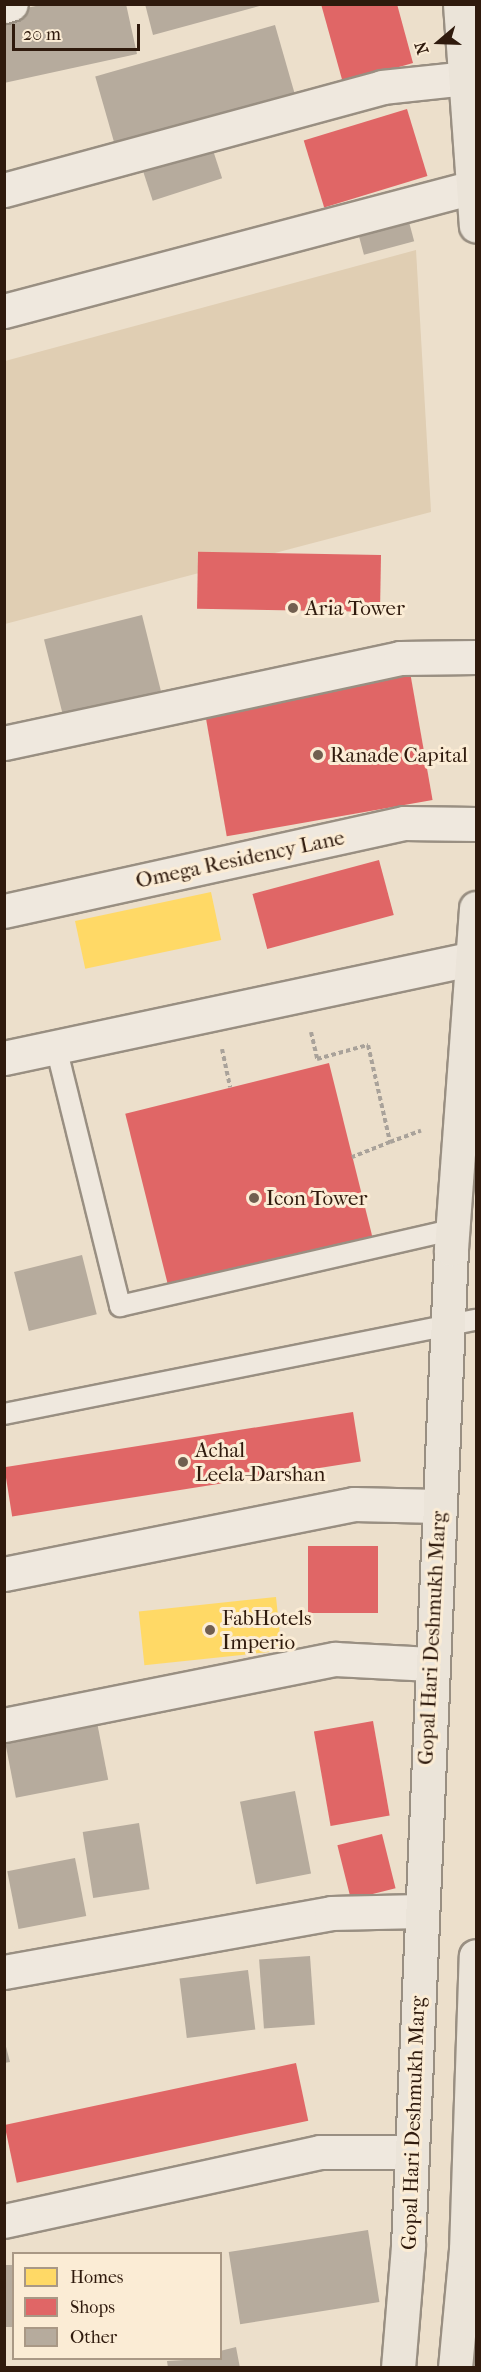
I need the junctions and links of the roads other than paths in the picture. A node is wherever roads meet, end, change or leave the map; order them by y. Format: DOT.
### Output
graph roads {
  1 [pos="11,4"];
  2 [pos="460,4"];
  3 [pos="4,6"];
  4 [pos="466,78"];
  5 [pos="474,187"];
  6 [pos="4,190"];
  7 [pos="477,225"];
  8 [pos="4,311"];
  9 [pos="477,657"];
  10 [pos="4,743"];
  11 [pos="477,824"];
  12 [pos="477,908"];
  13 [pos="4,911"];
  14 [pos="474,958"];
  15 [pos="56,1047"];
  16 [pos="4,1058"];
  17 [pos="452,1230"];
  18 [pos="462,1323"];
  19 [pos="4,1413"];
  20 [pos="438,1506"];
  21 [pos="4,1574"];
  22 [pos="431,1664"];
  23 [pos="4,1725"];
  24 [pos="421,1911"];
  25 [pos="477,1956"];
  26 [pos="4,1972"];
  27 [pos="412,2152"];
  28 [pos="4,2221"];
  29 [pos="398,2367"];
  30 [pos="455,2367"];
  1 -- 3 [label="street"];
  2 -- 4 [label="main road"];
  4 -- 5 [label="main road"];
  4 -- 6 [label="street"];
  5 -- 7 [label="main road"];
  5 -- 8 [label="street"];
  9 -- 10 [label="street"];
  11 -- 13 [label="street, Omega Residency Lane"];
  12 -- 14 [label="main road, Gopal Hari Deshmukh Marg"];
  14 -- 15 [label="street"];
  14 -- 17 [label="main road, Gopal Hari Deshmukh Marg"];
  15 -- 16 [label="street"];
  15 -- 17 [label="lane"];
  17 -- 18 [label="main road, Gopal Hari Deshmukh Marg"];
  18 -- 19 [label="lane"];
  18 -- 20 [label="main road, Gopal Hari Deshmukh Marg"];
  20 -- 21 [label="street"];
  20 -- 22 [label="main road, Gopal Hari Deshmukh Marg"];
  22 -- 23 [label="street"];
  22 -- 24 [label="main road, Gopal Hari Deshmukh Marg"];
  24 -- 26 [label="street"];
  24 -- 27 [label="main road, Gopal Hari Deshmukh Marg"];
  25 -- 30 [label="main road"];
  27 -- 28 [label="street"];
  27 -- 29 [label="main road, Gopal Hari Deshmukh Marg"];
}
